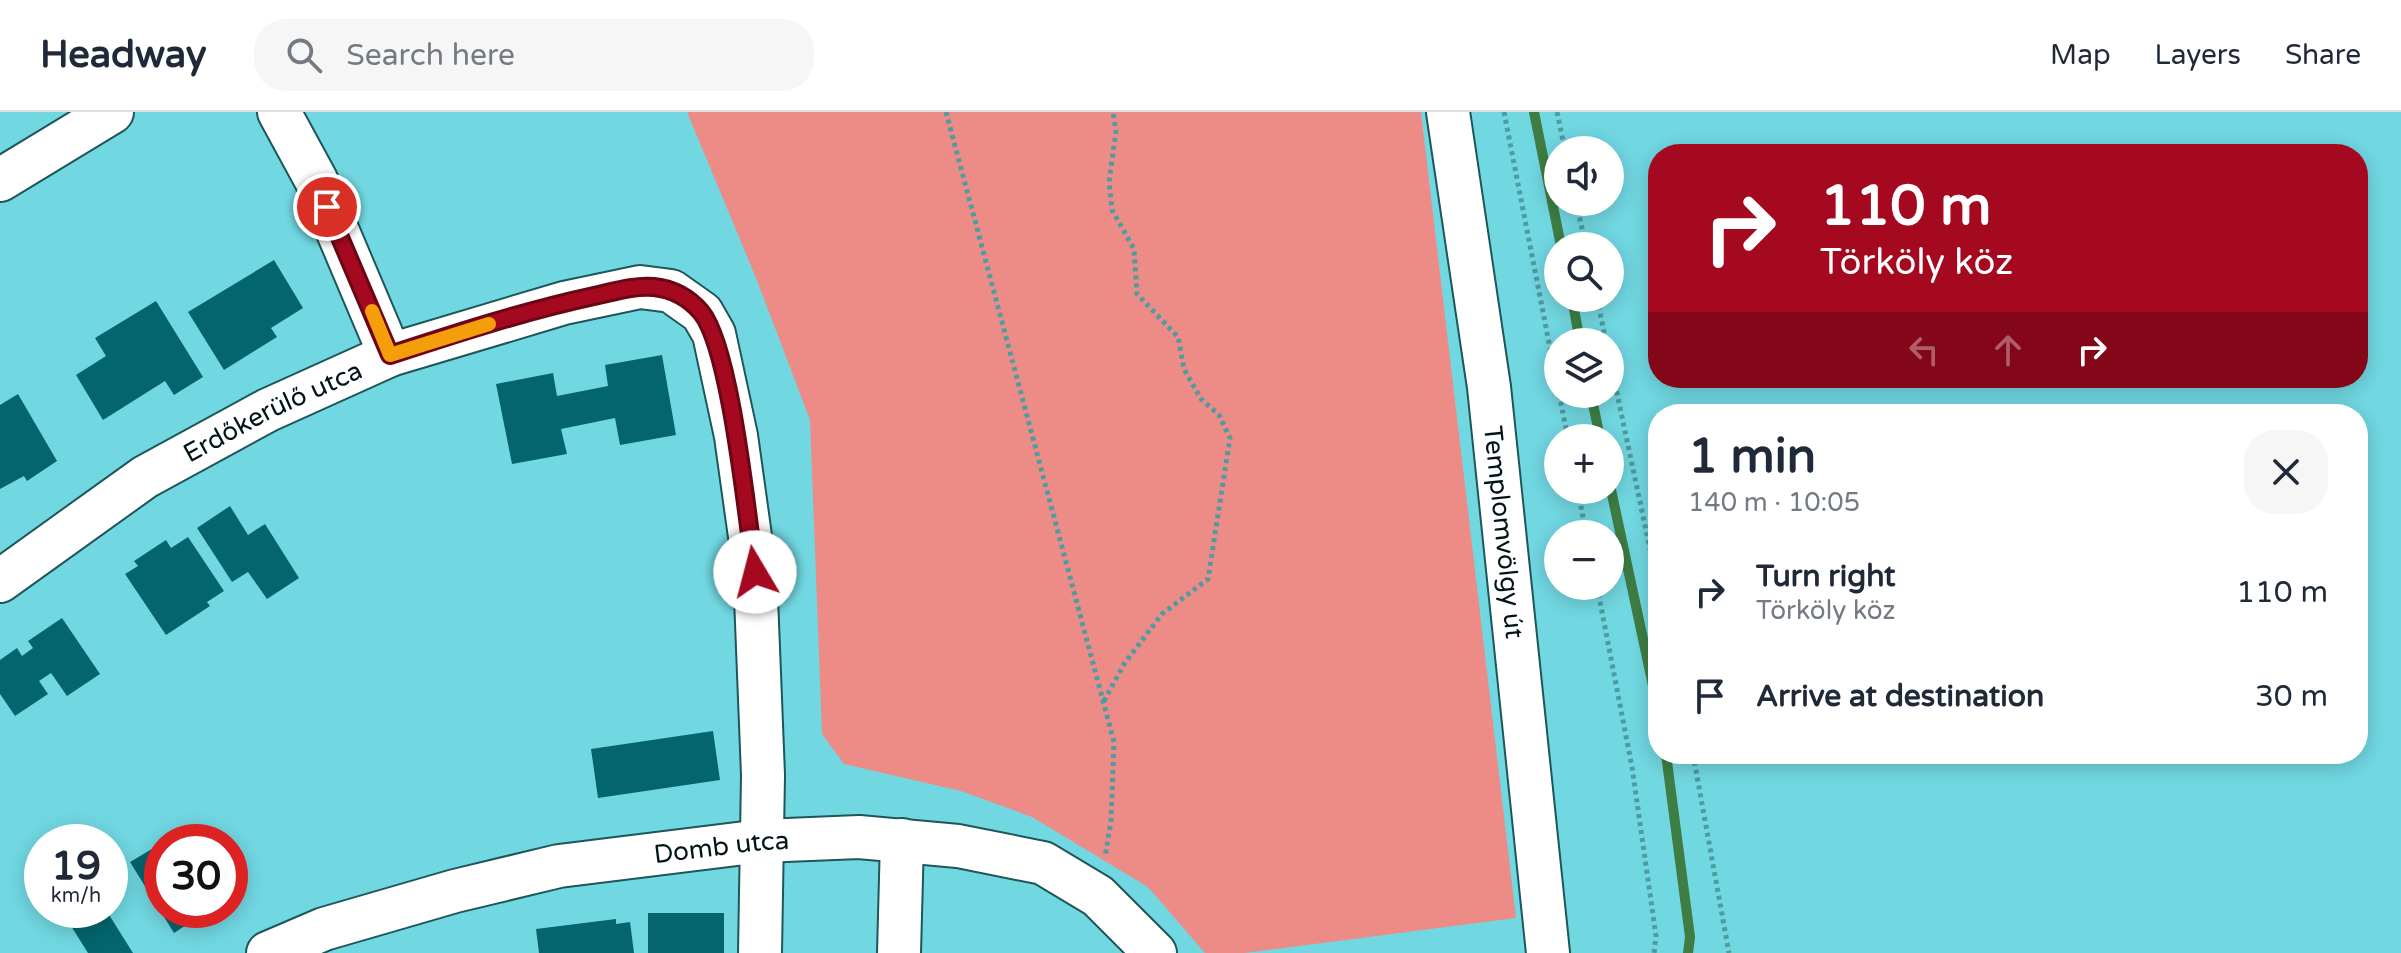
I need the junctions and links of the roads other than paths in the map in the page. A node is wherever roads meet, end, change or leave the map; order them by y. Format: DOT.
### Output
graph roads {
  1 [pos="112,112"];
  2 [pos="279,112"];
  3 [pos="1448,112"];
  4 [pos="0,180"];
  5 [pos="390,355"];
  6 [pos="0,581"];
  7 [pos="902,840"];
  8 [pos="761,841"];
  9 [pos="268,953"];
  10 [pos="760,953"];
  11 [pos="899,953"];
  12 [pos="1155,953"];
  13 [pos="1548,953"];
  1 -- 4 [label="street"];
  2 -- 5 [label="street"];
  3 -- 13 [label="street, Templomvölgy út"];
  5 -- 6 [label="street, Erdőkerülő utca"];
  5 -- 8 [label="street, Erdőkerülő utca"];
  7 -- 8 [label="street, Domb utca"];
  7 -- 11 [label="street"];
  7 -- 12 [label="street, Domb utca"];
  8 -- 9 [label="street, Domb utca"];
  8 -- 10 [label="street, Erdőkerülő utca"];
}
